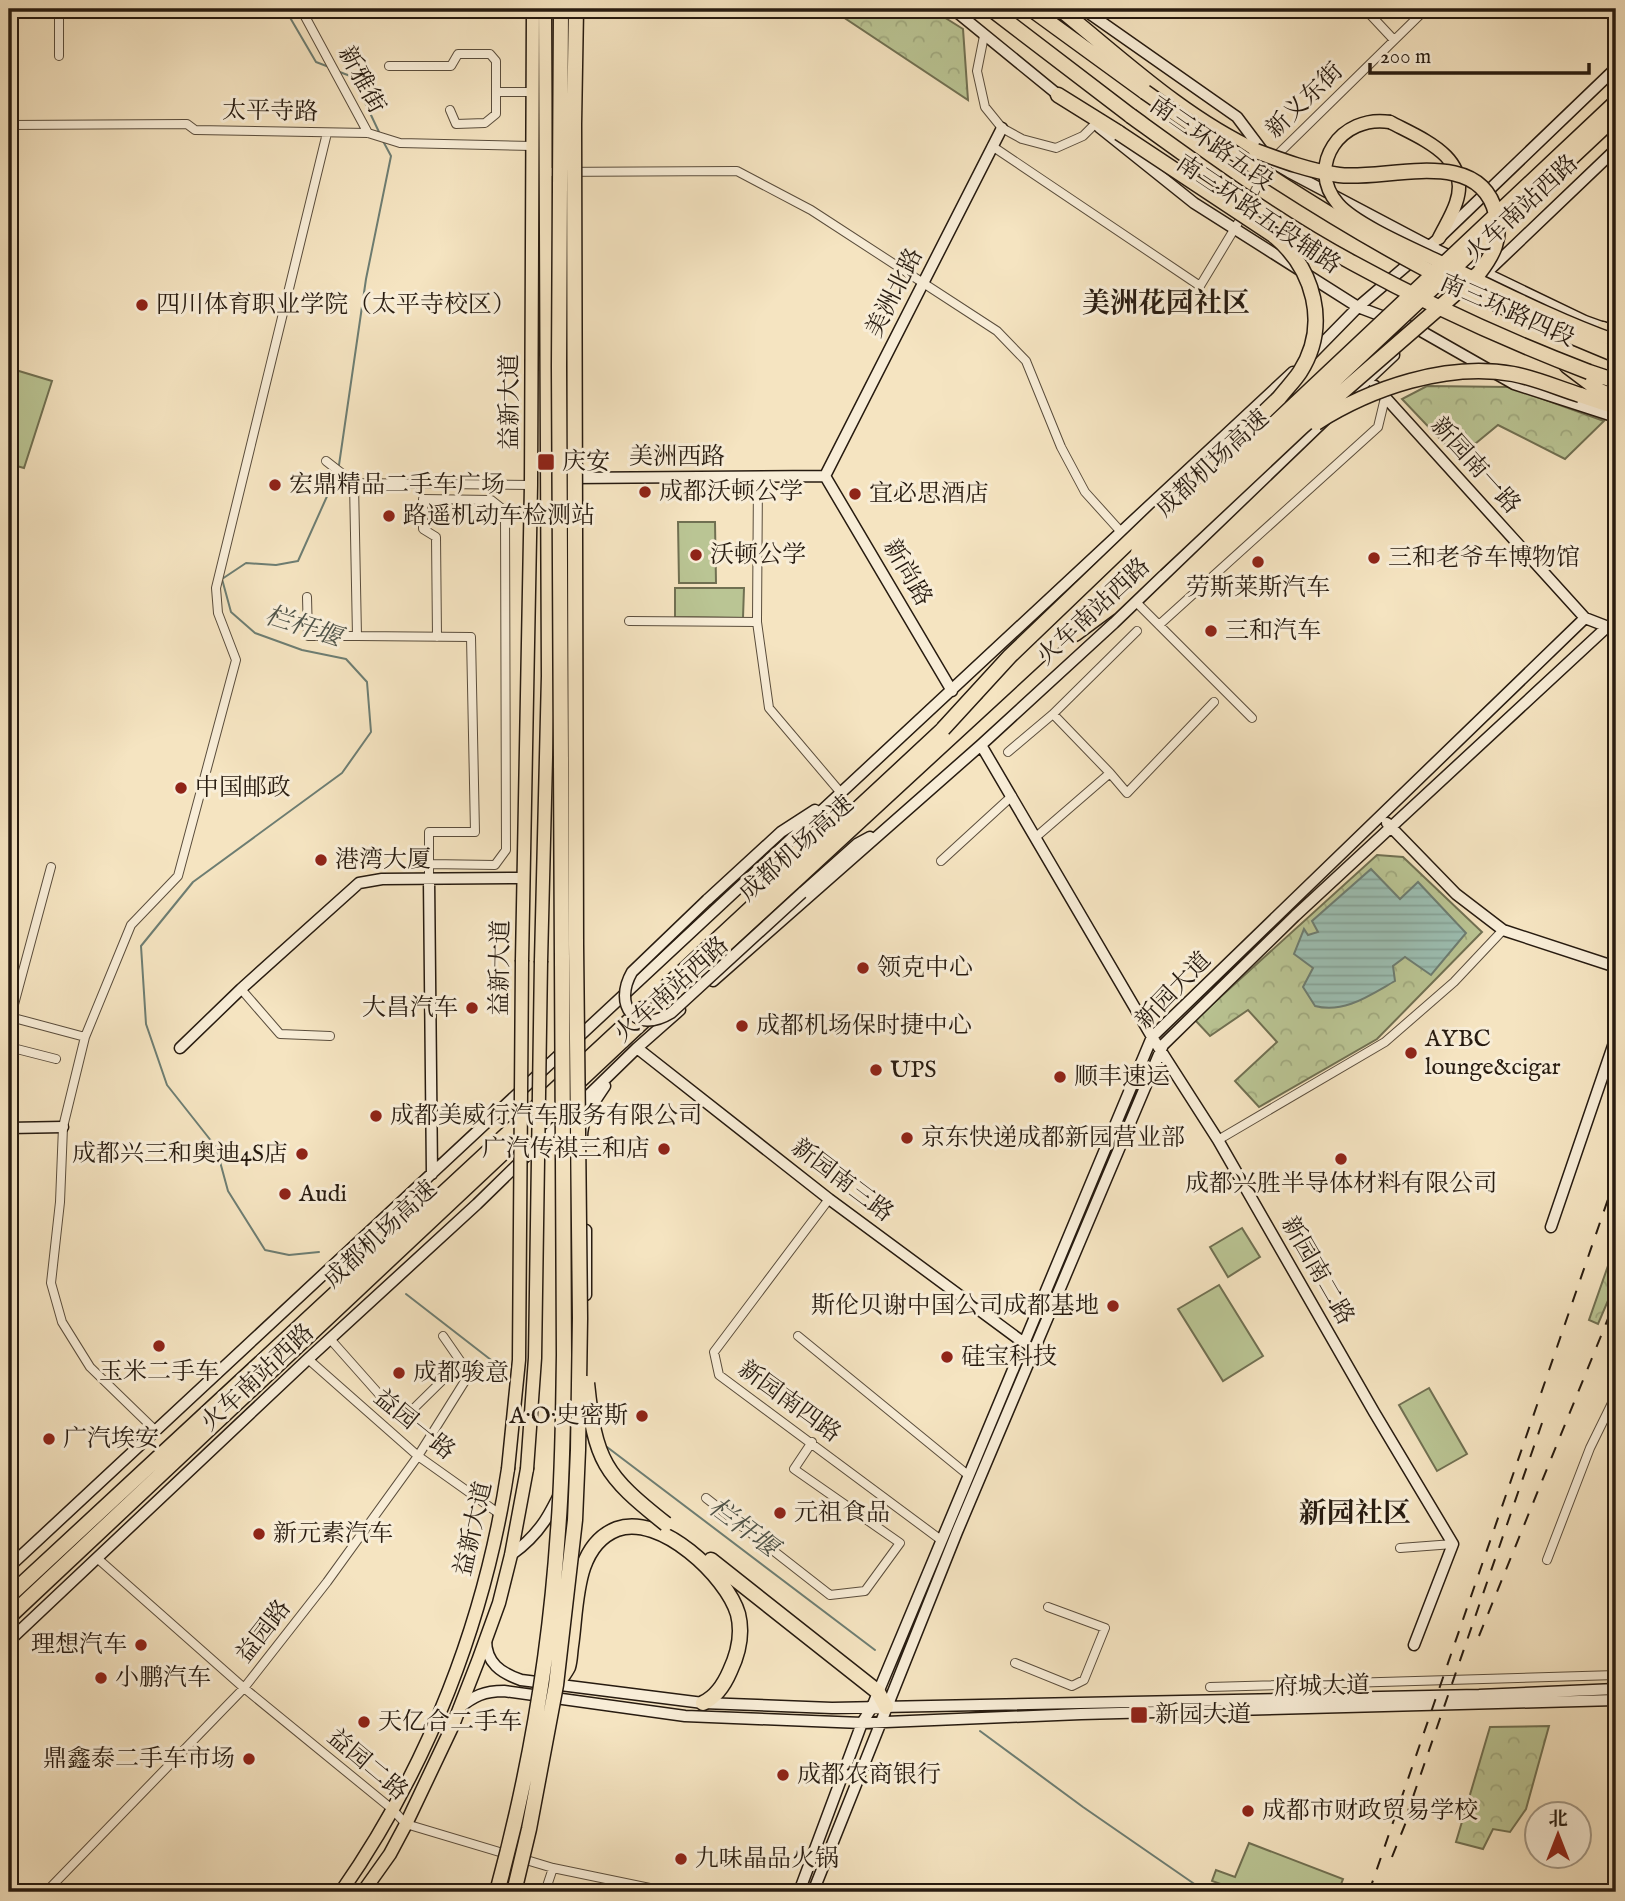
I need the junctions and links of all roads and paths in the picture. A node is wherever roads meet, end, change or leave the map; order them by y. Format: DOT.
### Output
graph roads {
  1 [pos="59,9"];
  2 [pos="301,9"];
  3 [pos="523,9"];
  4 [pos="533,9"];
  5 [pos="545,9"];
  6 [pos="552,9"];
  7 [pos="561,9"];
  8 [pos="576,9"];
  9 [pos="953,9"];
  10 [pos="991,9"];
  11 [pos="1031,9"];
  12 [pos="1060,9"];
  13 [pos="1083,9"];
  14 [pos="1365,9"];
  15 [pos="1426,9"];
  16 [pos="1612,9"];
  17 [pos="1616,15"];
  18 [pos="984,36"];
  19 [pos="1394,40"];
  20 [pos="538,45"];
  21 [pos="59,56"];
  22 [pos="389,66"];
  23 [pos="1616,68"];
  24 [pos="496,92"];
  25 [pos="531,92"];
  26 [pos="1058,94"];
  27 [pos="1616,102"];
  28 [pos="450,110"];
  29 [pos="1616,116"];
  30 [pos="1095,124"];
  31 [pos="9,125"];
  32 [pos="1002,128"];
  33 [pos="327,132"];
  34 [pos="372,135"];
  35 [pos="532,146"];
  36 [pos="992,146"];
  37 [pos="1616,149"];
  38 [pos="1270,161"];
  39 [pos="545,172"];
  40 [pos="1235,228"];
  41 [pos="1434,242"];
  42 [pos="1486,273"];
  43 [pos="1439,276"];
  44 [pos="922,284"];
  45 [pos="1418,297"];
  46 [pos="1359,307"];
  47 [pos="1421,331"];
  48 [pos="1612,331"];
  49 [pos="1616,341"];
  50 [pos="1616,355"];
  51 [pos="1586,375"];
  52 [pos="1368,379"];
  53 [pos="1616,381"];
  54 [pos="1385,398"];
  55 [pos="1616,398"];
  56 [pos="1616,407"];
  57 [pos="1616,416"];
  58 [pos="1285,443"];
  59 [pos="326,461"];
  60 [pos="825,476"];
  61 [pos="758,477"];
  62 [pos="548,478"];
  63 [pos="354,483"];
  64 [pos="531,485"];
  65 [pos="1122,533"];
  66 [pos="307,597"];
  67 [pos="1136,602"];
  68 [pos="1585,618"];
  69 [pos="629,621"];
  70 [pos="757,622"];
  71 [pos="1159,625"];
  72 [pos="1611,629"];
  73 [pos="1137,631"];
  74 [pos="357,636"];
  75 [pos="437,637"];
  76 [pos="1012,681"];
  77 [pos="952,691"];
  78 [pos="1214,702"];
  79 [pos="1053,714"];
  80 [pos="1252,718"];
  81 [pos="943,729"];
  82 [pos="981,745"];
  83 [pos="1009,752"];
  84 [pos="1110,773"];
  85 [pos="841,793"];
  86 [pos="1012,796"];
  87 [pos="1380,816"];
  88 [pos="890,826"];
  89 [pos="1392,828"];
  90 [pos="1036,837"];
  91 [pos="942,860"];
  92 [pos="429,864"];
  93 [pos="51,867"];
  94 [pos="524,878"];
  95 [pos="429,879"];
  96 [pos="739,926"];
  97 [pos="1503,930"];
  98 [pos="1616,967"];
  99 [pos="241,989"];
  100 [pos="10,1020"];
  101 [pos="330,1036"];
  102 [pos="1152,1037"];
  103 [pos="1616,1037"];
  104 [pos="85,1038"];
  105 [pos="9,1046"];
  106 [pos="180,1048"];
  107 [pos="637,1048"];
  108 [pos="1160,1051"];
  109 [pos="56,1059"];
  110 [pos="615,1070"];
  111 [pos="63,1127"];
  112 [pos="9,1128"];
  113 [pos="1218,1140"];
  114 [pos="432,1174"];
  115 [pos="829,1199"];
  116 [pos="1551,1227"];
  117 [pos="580,1318"];
  118 [pos="443,1336"];
  119 [pos="798,1336"];
  120 [pos="331,1340"];
  121 [pos="1024,1343"];
  122 [pos="308,1359"];
  123 [pos="475,1365"];
  124 [pos="1616,1395"];
  125 [pos="402,1420"];
  126 [pos="155,1430"];
  127 [pos="389,1432"];
  128 [pos="812,1442"];
  129 [pos="418,1456"];
  130 [pos="968,1475"];
  131 [pos="705,1498"];
  132 [pos="501,1515"];
  133 [pos="663,1528"];
  134 [pos="941,1540"];
  135 [pos="1453,1544"];
  136 [pos="1401,1548"];
  137 [pos="511,1555"];
  138 [pos="97,1558"];
  139 [pos="1546,1560"];
  140 [pos="9,1567"];
  141 [pos="9,1596"];
  142 [pos="1048,1607"];
  143 [pos="9,1617"];
  144 [pos="486,1638"];
  145 [pos="9,1641"];
  146 [pos="1414,1646"];
  147 [pos="1015,1663"];
  148 [pos="1616,1675"];
  149 [pos="556,1685"];
  150 [pos="1210,1687"];
  151 [pos="244,1688"];
  152 [pos="1616,1689"];
  153 [pos="878,1692"];
  154 [pos="1616,1700"];
  155 [pos="703,1703"];
  156 [pos="879,1707"];
  157 [pos="459,1708"];
  158 [pos="880,1721"];
  159 [pos="862,1723"];
  160 [pos="392,1809"];
  161 [pos="406,1824"];
  162 [pos="553,1868"];
  163 [pos="46,1892"];
  164 [pos="341,1892"];
  165 [pos="363,1892"];
  166 [pos="497,1892"];
  167 [pos="514,1892"];
  168 [pos="545,1892"];
  169 [pos="669,1892"];
  170 [pos="799,1892"];
  171 [pos="813,1892"];
  1 -- 21 [label="street"];
  2 -- 34 [label="street, 新雅街"];
  3 -- 20 [label="main road"];
  4 -- 20 [label="main road, 益新大道"];
  5 -- 20 [label="main road, 益新大道"];
  6 -- 20 [label="main road"];
  7 -- 166 [label="highway, bridge"];
  8 -- 117 [label="highway, bridge"];
  9 -- 18 [label="main road, 南三环路五段辅路"];
  10 -- 45 [label="highway, 南三环路五段, bridge"];
  11 -- 43 [label="highway, 南三环路五段, bridge"];
  12 -- 58 [label="highway, bridge"];
  13 -- 38 [label="main road"];
  14 -- 19 [label="street"];
  15 -- 19 [label="street, 新义东街"];
  16 -- 17 [label="main road"];
  18 -- 26 [label="main road, 南三环路五段辅路"];
  18 -- 32 [label="street"];
  19 -- 38 [label="street, 新义东街"];
  20 -- 25 [label="main road, 益新大道"];
  20 -- 39 [label="main road, 益新大道"];
  22 -- 24 [label="street"];
  23 -- 41 [label="main road, 火车南站西路"];
  24 -- 25 [label="street"];
  24 -- 28 [label="street"];
  25 -- 35 [label="main road, 益新大道"];
  26 -- 30 [label="main road, 南三环路五段辅路"];
  26 -- 81 [label="highway, bridge"];
  27 -- 81 [label="highway, 成都机场高速, bridge"];
  29 -- 76 [label="highway, 成都机场高速, bridge"];
  30 -- 32 [label="street"];
  30 -- 40 [label="main road, 南三环路五段辅路"];
  31 -- 33 [label="street, 太平寺路"];
  32 -- 36 [label="main road, 美洲北路"];
  33 -- 34 [label="street, 太平寺路"];
  33 -- 104 [label="street"];
  34 -- 35 [label="street, 太平寺路"];
  35 -- 64 [label="main road, 益新大道"];
  36 -- 40 [label="street, 新义东街"];
  36 -- 44 [label="main road, 美洲北路"];
  37 -- 42 [label="main road, 火车南站西路"];
  38 -- 40 [label="street, 新义东街"];
  38 -- 41 [label="main road"];
  39 -- 44 [label="street"];
  39 -- 62 [label="main road, 益新大道"];
  40 -- 46 [label="main road, 南三环路五段辅路"];
  41 -- 42 [label="main road"];
  41 -- 46 [label="main road, 火车南站西路"];
  41 -- 49 [label="main road, bridge"];
  42 -- 47 [label="main road, 火车南站西路"];
  42 -- 48 [label="main road"];
  43 -- 50 [label="highway, 南三环路四段, bridge"];
  44 -- 60 [label="main road, 美洲北路"];
  44 -- 65 [label="street"];
  45 -- 51 [label="highway, 南三环路四段, bridge"];
  46 -- 47 [label="main road, 南三环路五段辅路"];
  46 -- 65 [label="main road, 火车南站西路"];
  47 -- 52 [label="main road, 火车南站西路"];
  47 -- 57 [label="main road, 南三环路五段辅路"];
  51 -- 53 [label="highway, 南三环路四段"];
  51 -- 55 [label="highway"];
  52 -- 54 [label="main road, 新园南一路"];
  52 -- 67 [label="main road, 火车南站西路"];
  54 -- 68 [label="main road, 新园南一路"];
  54 -- 71 [label="street"];
  56 -- 58 [label="highway, bridge"];
  58 -- 76 [label="highway, bridge"];
  59 -- 63 [label="street"];
  60 -- 61 [label="main road, 美洲西路"];
  60 -- 77 [label="main road, 新尚路"];
  61 -- 62 [label="main road, 美洲西路"];
  61 -- 70 [label="street"];
  62 -- 64 [label="main road, 美洲西路"];
  62 -- 137 [label="main road, 益新大道, bridge"];
  63 -- 64 [label="street"];
  63 -- 74 [label="street"];
  64 -- 94 [label="main road, 益新大道"];
  65 -- 77 [label="main road, 火车南站西路"];
  66 -- 74 [label="street"];
  67 -- 71 [label="street"];
  67 -- 82 [label="main road, 火车南站西路"];
  68 -- 72 [label="main road, 新园南一路"];
  68 -- 87 [label="main road, 新园大道"];
  69 -- 70 [label="street"];
  70 -- 85 [label="street"];
  71 -- 80 [label="street"];
  72 -- 89 [label="main road, 新园大道"];
  73 -- 79 [label="street"];
  74 -- 75 [label="street"];
  75 -- 92 [label="street"];
  75 -- 92 [label="street"];
  76 -- 96 [label="highway, 成都机场高速"];
  77 -- 85 [label="main road, 火车南站西路"];
  78 -- 84 [label="street"];
  79 -- 83 [label="street"];
  79 -- 84 [label="street"];
  81 -- 96 [label="highway, 成都机场高速"];
  82 -- 86 [label="main road, 新园南二路"];
  82 -- 88 [label="main road, 火车南站西路"];
  84 -- 90 [label="street"];
  85 -- 88 [label="main road, bridge"];
  85 -- 114 [label="main road"];
  86 -- 90 [label="main road, 新园南二路"];
  86 -- 91 [label="street"];
  87 -- 89 [label="main road"];
  87 -- 102 [label="main road, 新园大道"];
  88 -- 107 [label="main road, 火车南站西路"];
  89 -- 97 [label="main road"];
  89 -- 108 [label="main road, 新园大道"];
  90 -- 102 [label="main road, 新园南二路"];
  92 -- 95 [label="street"];
  93 -- 100 [label="street"];
  94 -- 95 [label="main road"];
  94 -- 132 [label="main road, 益新大道, bridge"];
  95 -- 99 [label="main road"];
  95 -- 114 [label="main road"];
  96 -- 141 [label="highway, 成都机场高速"];
  96 -- 143 [label="highway, 成都机场高速"];
  97 -- 98 [label="main road"];
  97 -- 113 [label="street"];
  99 -- 101 [label="street"];
  99 -- 106 [label="main road"];
  100 -- 104 [label="street"];
  102 -- 108 [label="main road, 新园南二路"];
  102 -- 121 [label="main road, 新园大道"];
  103 -- 116 [label="main road"];
  104 -- 111 [label="street"];
  105 -- 109 [label="street"];
  107 -- 110 [label="main road, 火车南站西路"];
  107 -- 115 [label="main road, 新园南三路"];
  108 -- 113 [label="main road, 新园南二路"];
  108 -- 156 [label="main road, 新园大道"];
  110 -- 120 [label="main road, 火车南站西路"];
  110 -- 137 [label="main road"];
  111 -- 112 [label="main road"];
  111 -- 126 [label="street"];
  113 -- 135 [label="main road, 新园南二路"];
  114 -- 126 [label="main road"];
  115 -- 121 [label="main road, 新园南三路"];
  115 -- 128 [label="street, 新园南四路"];
  117 -- 133 [label="highway, bridge"];
  117 -- 149 [label="highway, bridge"];
  118 -- 125 [label="street"];
  119 -- 130 [label="street"];
  120 -- 122 [label="main road, 火车南站西路"];
  120 -- 125 [label="street"];
  121 -- 130 [label="main road, 新园大道"];
  122 -- 127 [label="street, 益园一路"];
  122 -- 138 [label="main road, 火车南站西路"];
  123 -- 129 [label="street, 益园路"];
  124 -- 139 [label="street"];
  125 -- 127 [label="street"];
  126 -- 140 [label="main road"];
  127 -- 129 [label="street, 益园一路"];
  128 -- 131 [label="street"];
  128 -- 134 [label="street, 新园南四路"];
  129 -- 132 [label="street, 益园一路"];
  129 -- 151 [label="street, 益园路"];
  130 -- 134 [label="main road, 新园大道"];
  132 -- 160 [label="main road, 益新大道"];
  133 -- 149 [label="highway"];
  133 -- 153 [label="highway"];
  133 -- 155 [label="highway"];
  134 -- 153 [label="main road, 新园大道"];
  135 -- 136 [label="street"];
  135 -- 146 [label="main road"];
  137 -- 144 [label="main road, 益新大道"];
  138 -- 145 [label="main road, 火车南站西路"];
  138 -- 151 [label="street, 益园二路"];
  142 -- 147 [label="street"];
  144 -- 155 [label="main road, 府城大道"];
  144 -- 157 [label="main road, 益新大道"];
  148 -- 150 [label="street"];
  149 -- 167 [label="highway, bridge"];
  151 -- 160 [label="street, 益园二路"];
  151 -- 163 [label="street, 益园路"];
  152 -- 156 [label="main road, 府城大道"];
  153 -- 156 [label="highway"];
  154 -- 158 [label="main road, 府城大道"];
  155 -- 156 [label="main road, 府城大道"];
  156 -- 158 [label="main road, 新园大道"];
  156 -- 159 [label="main road, 新园大道"];
  157 -- 159 [label="main road, 府城大道"];
  157 -- 161 [label="main road, 益新大道"];
  158 -- 159 [label="main road, 府城大道"];
  158 -- 171 [label="main road, 新园大道"];
  159 -- 170 [label="main road, 新园大道"];
  160 -- 161 [label="street, 益园二路"];
  160 -- 164 [label="main road, 益新大道"];
  161 -- 162 [label="street, 益园二路"];
  161 -- 165 [label="main road, 益新大道"];
  162 -- 168 [label="street"];
  162 -- 169 [label="street, 益园二路"];
}
